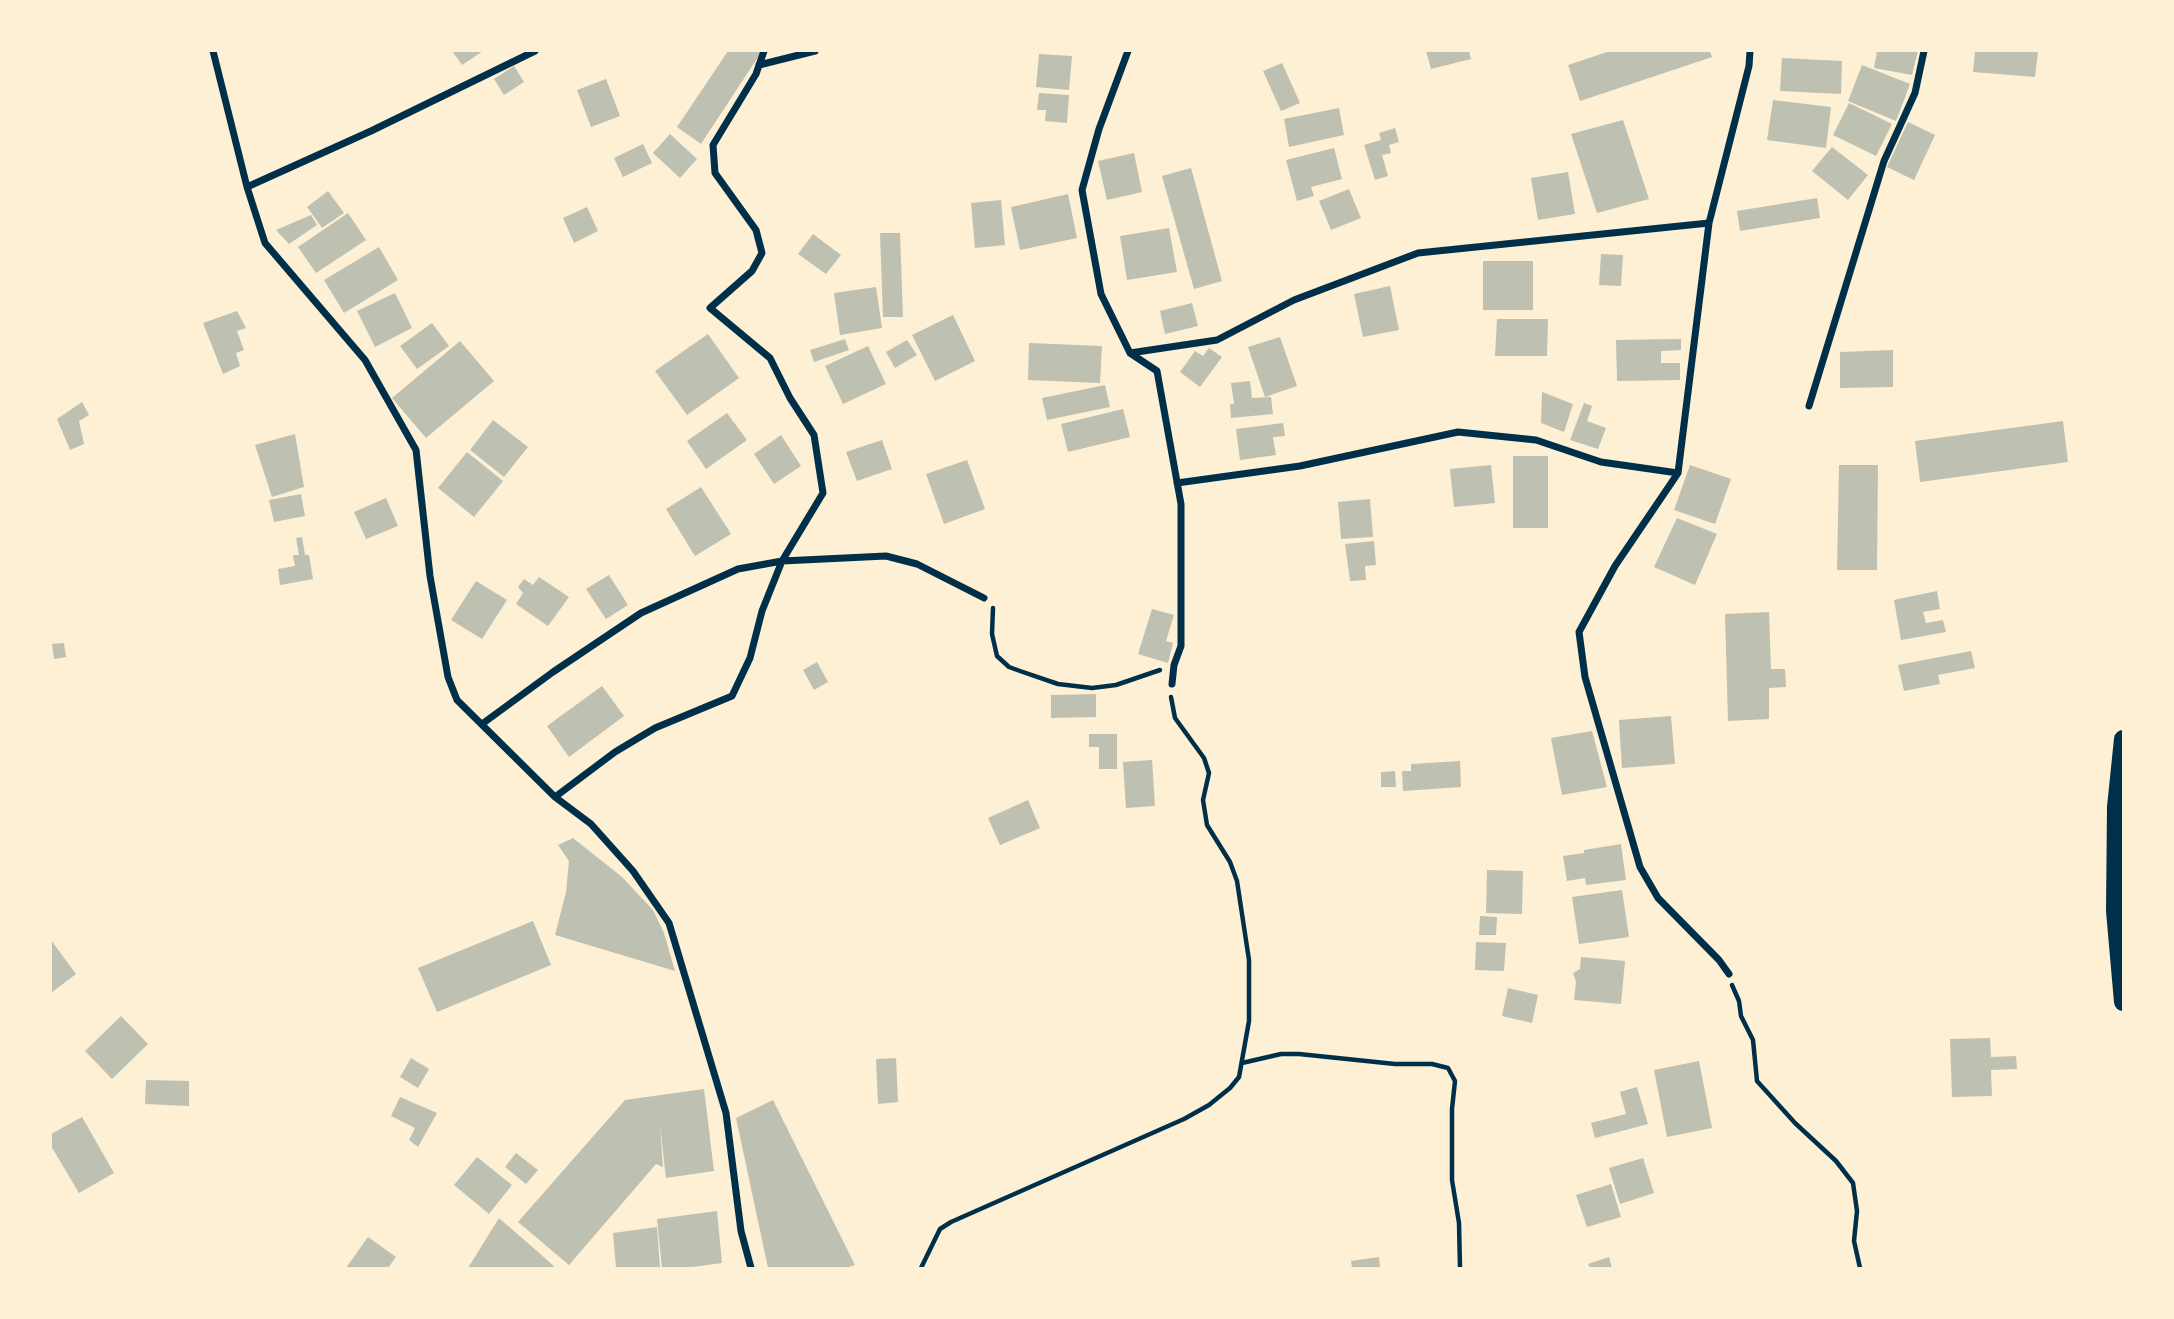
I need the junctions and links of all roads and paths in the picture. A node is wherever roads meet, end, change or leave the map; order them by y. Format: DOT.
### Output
graph roads {
  1 [pos="213,51"];
  2 [pos="535,51"];
  3 [pos="764,51"];
  4 [pos="815,51"];
  5 [pos="1128,51"];
  6 [pos="1750,51"];
  7 [pos="1924,51"];
  8 [pos="759,65"];
  9 [pos="247,187"];
  10 [pos="1709,223"];
  11 [pos="1130,352"];
  12 [pos="1809,406"];
  13 [pos="1678,473"];
  14 [pos="1177,483"];
  15 [pos="782,561"];
  16 [pos="987,600"];
  17 [pos="1174,666"];
  18 [pos="1172,684"];
  19 [pos="482,724"];
  20 [pos="2123,739"];
  21 [pos="555,797"];
  22 [pos="1729,974"];
  23 [pos="2123,1002"];
  24 [pos="1242,1063"];
  25 [pos="751,1268"];
  26 [pos="921,1268"];
  27 [pos="1460,1268"];
  28 [pos="1860,1268"];
  1 -- 9 [label="street"];
  2 -- 9 [label="street"];
  3 -- 8 [label="street"];
  4 -- 8 [label="street"];
  5 -- 11 [label="street"];
  6 -- 10 [label="street"];
  7 -- 12 [label="street"];
  8 -- 15 [label="street"];
  9 -- 19 [label="street"];
  10 -- 11 [label="street"];
  10 -- 13 [label="street"];
  11 -- 14 [label="street"];
  13 -- 14 [label="street"];
  13 -- 22 [label="street"];
  14 -- 17 [label="street"];
  15 -- 16 [label="street"];
  15 -- 19 [label="street"];
  15 -- 21 [label="street"];
  16 -- 17 [label="path"];
  17 -- 18 [label="street"];
  18 -- 24 [label="path"];
  19 -- 21 [label="street"];
  20 -- 23 [label="main road"];
  21 -- 25 [label="street"];
  22 -- 28 [label="path"];
  24 -- 26 [label="path"];
  24 -- 27 [label="path"];
}
